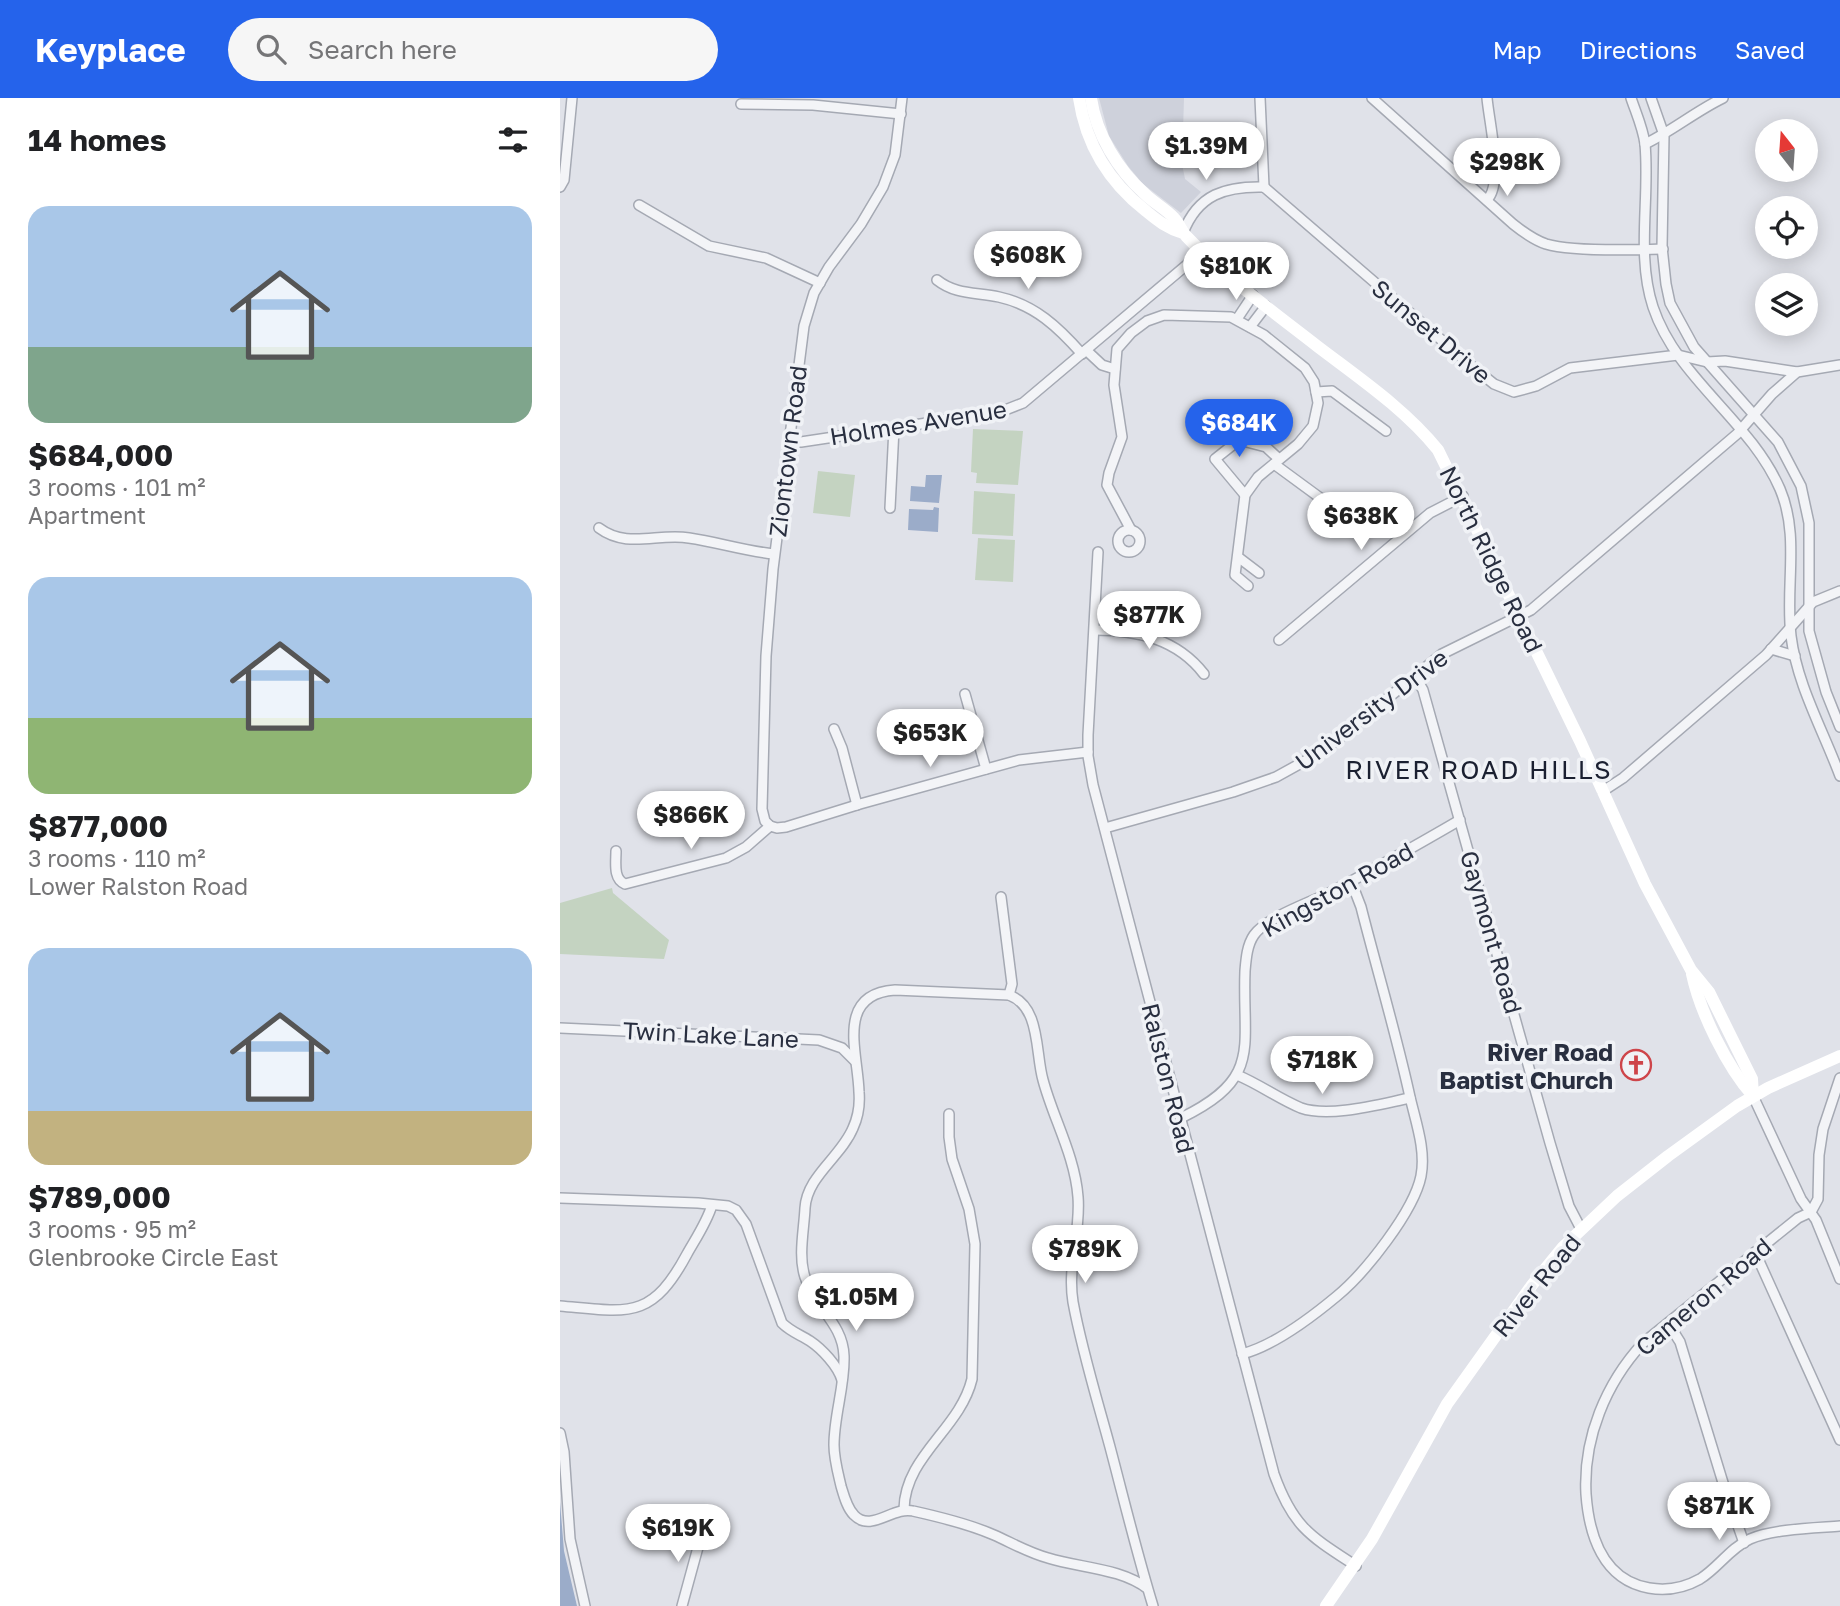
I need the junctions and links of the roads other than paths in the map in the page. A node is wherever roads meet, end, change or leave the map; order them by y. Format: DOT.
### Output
graph roads {
  1 [pos="572,98"];
  2 [pos="902,98"];
  3 [pos="1079,98"];
  4 [pos="1091,98"];
  5 [pos="1260,98"];
  6 [pos="1372,98"];
  7 [pos="1487,98"];
  8 [pos="1631,98"];
  9 [pos="1651,98"];
  10 [pos="1723,98"];
  11 [pos="741,104"];
  12 [pos="901,114"];
  13 [pos="1664,135"];
  14 [pos="1645,144"];
  15 [pos="560,187"];
  16 [pos="1265,187"];
  17 [pos="1487,200"];
  18 [pos="639,205"];
  19 [pos="1183,233"];
  20 [pos="1645,249"];
  21 [pos="1663,249"];
  22 [pos="1202,252"];
  23 [pos="937,280"];
  24 [pos="820,283"];
  25 [pos="1253,295"];
  26 [pos="1266,306"];
  27 [pos="1237,319"];
  28 [pos="1250,327"];
  29 [pos="1084,352"];
  30 [pos="1678,355"];
  31 [pos="1707,362"];
  32 [pos="1840,365"];
  33 [pos="1115,369"];
  34 [pos="1797,372"];
  35 [pos="1316,392"];
  36 [pos="1754,415"];
  37 [pos="894,428"];
  38 [pos="1742,429"];
  39 [pos="1387,431"];
  40 [pos="789,440"];
  41 [pos="1276,461"];
  42 [pos="1245,495"];
  43 [pos="1463,496"];
  44 [pos="890,508"];
  45 [pos="1338,511"];
  46 [pos="599,528"];
  47 [pos="1131,530"];
  48 [pos="1098,552"];
  49 [pos="774,554"];
  50 [pos="1238,556"];
  51 [pos="1259,573"];
  52 [pos="1248,586"];
  53 [pos="1840,591"];
  54 [pos="1808,610"];
  55 [pos="1520,616"];
  56 [pos="1095,630"];
  57 [pos="1790,630"];
  58 [pos="1279,640"];
  59 [pos="1771,649"];
  60 [pos="1795,656"];
  61 [pos="1204,674"];
  62 [pos="1415,676"];
  63 [pos="965,694"];
  64 [pos="1840,727"];
  65 [pos="834,729"];
  66 [pos="1088,752"];
  67 [pos="986,769"];
  68 [pos="1840,776"];
  69 [pos="1603,791"];
  70 [pos="857,805"];
  71 [pos="1460,820"];
  72 [pos="770,826"];
  73 [pos="1105,828"];
  74 [pos="616,851"];
  75 [pos="1351,881"];
  76 [pos="1001,897"];
  77 [pos="1009,995"];
  78 [pos="560,1028"];
  79 [pos="1840,1056"];
  80 [pos="855,1061"];
  81 [pos="1237,1075"];
  82 [pos="1840,1078"];
  83 [pos="1753,1096"];
  84 [pos="1410,1098"];
  85 [pos="949,1114"];
  86 [pos="1181,1118"];
  87 [pos="560,1198"];
  88 [pos="712,1205"];
  89 [pos="1811,1212"];
  90 [pos="1581,1229"];
  91 [pos="1755,1252"];
  92 [pos="1840,1279"];
  93 [pos="560,1306"];
  94 [pos="1668,1323"];
  95 [pos="1242,1354"];
  96 [pos="843,1381"];
  97 [pos="560,1433"];
  98 [pos="1840,1440"];
  99 [pos="904,1510"];
  100 [pos="1840,1526"];
  101 [pos="703,1529"];
  102 [pos="1744,1543"];
  103 [pos="1356,1566"];
  104 [pos="1148,1589"];
  105 [pos="585,1606"];
  106 [pos="682,1606"];
  107 [pos="1153,1606"];
  108 [pos="1326,1606"];
  1 -- 15 [label="street"];
  2 -- 12 [label="street, Ziontown Road"];
  3 -- 19 [label="main road, North Ridge Road"];
  4 -- 19 [label="main road, North Ridge Road"];
  5 -- 16 [label="street"];
  6 -- 17 [label="street"];
  7 -- 17 [label="street"];
  8 -- 14 [label="street"];
  9 -- 13 [label="street"];
  10 -- 13 [label="street"];
  11 -- 12 [label="street"];
  12 -- 24 [label="street, Ziontown Road"];
  13 -- 14 [label="street"];
  13 -- 21 [label="street"];
  14 -- 20 [label="street"];
  16 -- 19 [label="street"];
  16 -- 30 [label="street, Sunset Drive"];
  17 -- 20 [label="street"];
  18 -- 24 [label="street"];
  19 -- 22 [label="main road, North Ridge Road"];
  20 -- 21 [label="street"];
  20 -- 30 [label="street"];
  21 -- 31 [label="street"];
  22 -- 25 [label="main road, North Ridge Road"];
  22 -- 29 [label="street, Holmes Avenue"];
  23 -- 29 [label="street"];
  24 -- 40 [label="street, Ziontown Road"];
  25 -- 26 [label="main road, North Ridge Road"];
  25 -- 27 [label="street"];
  26 -- 28 [label="street"];
  26 -- 43 [label="main road, North Ridge Road"];
  27 -- 28 [label="street"];
  27 -- 33 [label="street"];
  28 -- 35 [label="street"];
  29 -- 33 [label="street"];
  29 -- 37 [label="street, Holmes Avenue"];
  30 -- 31 [label="street, Sunset Drive"];
  30 -- 38 [label="street"];
  31 -- 34 [label="street, Sunset Drive"];
  31 -- 36 [label="street"];
  32 -- 34 [label="street"];
  33 -- 47 [label="street"];
  34 -- 36 [label="street, University Drive"];
  35 -- 39 [label="street"];
  35 -- 41 [label="street"];
  36 -- 38 [label="street, University Drive"];
  36 -- 54 [label="street"];
  37 -- 40 [label="street, Holmes Avenue"];
  37 -- 44 [label="street"];
  38 -- 55 [label="street, University Drive"];
  38 -- 57 [label="street"];
  40 -- 49 [label="street, Ziontown Road"];
  41 -- 42 [label="street"];
  41 -- 42 [label="street"];
  41 -- 45 [label="street"];
  42 -- 50 [label="street"];
  43 -- 55 [label="main road, North Ridge Road"];
  43 -- 58 [label="street"];
  46 -- 49 [label="street"];
  48 -- 56 [label="street, Ralston Road"];
  49 -- 72 [label="street, Ziontown Road"];
  50 -- 51 [label="street"];
  50 -- 52 [label="street"];
  53 -- 54 [label="street"];
  54 -- 57 [label="street"];
  54 -- 64 [label="street"];
  55 -- 62 [label="street, University Drive"];
  55 -- 69 [label="main road, North Ridge Road"];
  56 -- 61 [label="street"];
  56 -- 66 [label="street, Ralston Road"];
  57 -- 59 [label="street"];
  57 -- 60 [label="street"];
  59 -- 60 [label="street"];
  59 -- 69 [label="street"];
  60 -- 68 [label="street"];
  62 -- 71 [label="street, Gaymont Road"];
  62 -- 73 [label="street, University Drive"];
  63 -- 67 [label="street"];
  65 -- 70 [label="street"];
  66 -- 67 [label="street"];
  66 -- 73 [label="street, Ralston Road"];
  67 -- 70 [label="street"];
  69 -- 83 [label="main road, North Ridge Road"];
  70 -- 72 [label="street"];
  71 -- 75 [label="street, Kingston Road"];
  71 -- 90 [label="street, Gaymont Road"];
  72 -- 74 [label="street"];
  73 -- 86 [label="street, Ralston Road"];
  75 -- 81 [label="street, Kingston Road"];
  75 -- 84 [label="street"];
  76 -- 77 [label="street"];
  77 -- 80 [label="street"];
  77 -- 104 [label="street"];
  78 -- 80 [label="street, Twin Lake Lane"];
  79 -- 83 [label="main road, River Road"];
  80 -- 96 [label="street"];
  81 -- 84 [label="street"];
  81 -- 86 [label="street"];
  82 -- 89 [label="street"];
  83 -- 89 [label="street"];
  83 -- 90 [label="main road, River Road"];
  84 -- 95 [label="street"];
  85 -- 99 [label="street"];
  86 -- 95 [label="street, Ralston Road"];
  87 -- 88 [label="street"];
  88 -- 93 [label="street"];
  88 -- 96 [label="street"];
  89 -- 91 [label="street, Cameron Road"];
  89 -- 92 [label="street"];
  90 -- 103 [label="main road, River Road"];
  91 -- 94 [label="street, Cameron Road"];
  91 -- 98 [label="street"];
  94 -- 102 [label="street"];
  94 -- 102 [label="street, Cameron Road"];
  95 -- 103 [label="street, Ralston Road"];
  96 -- 99 [label="street"];
  97 -- 105 [label="street"];
  99 -- 104 [label="street"];
  100 -- 102 [label="street"];
  101 -- 106 [label="street"];
  103 -- 108 [label="main road, River Road"];
  104 -- 107 [label="street"];
}
